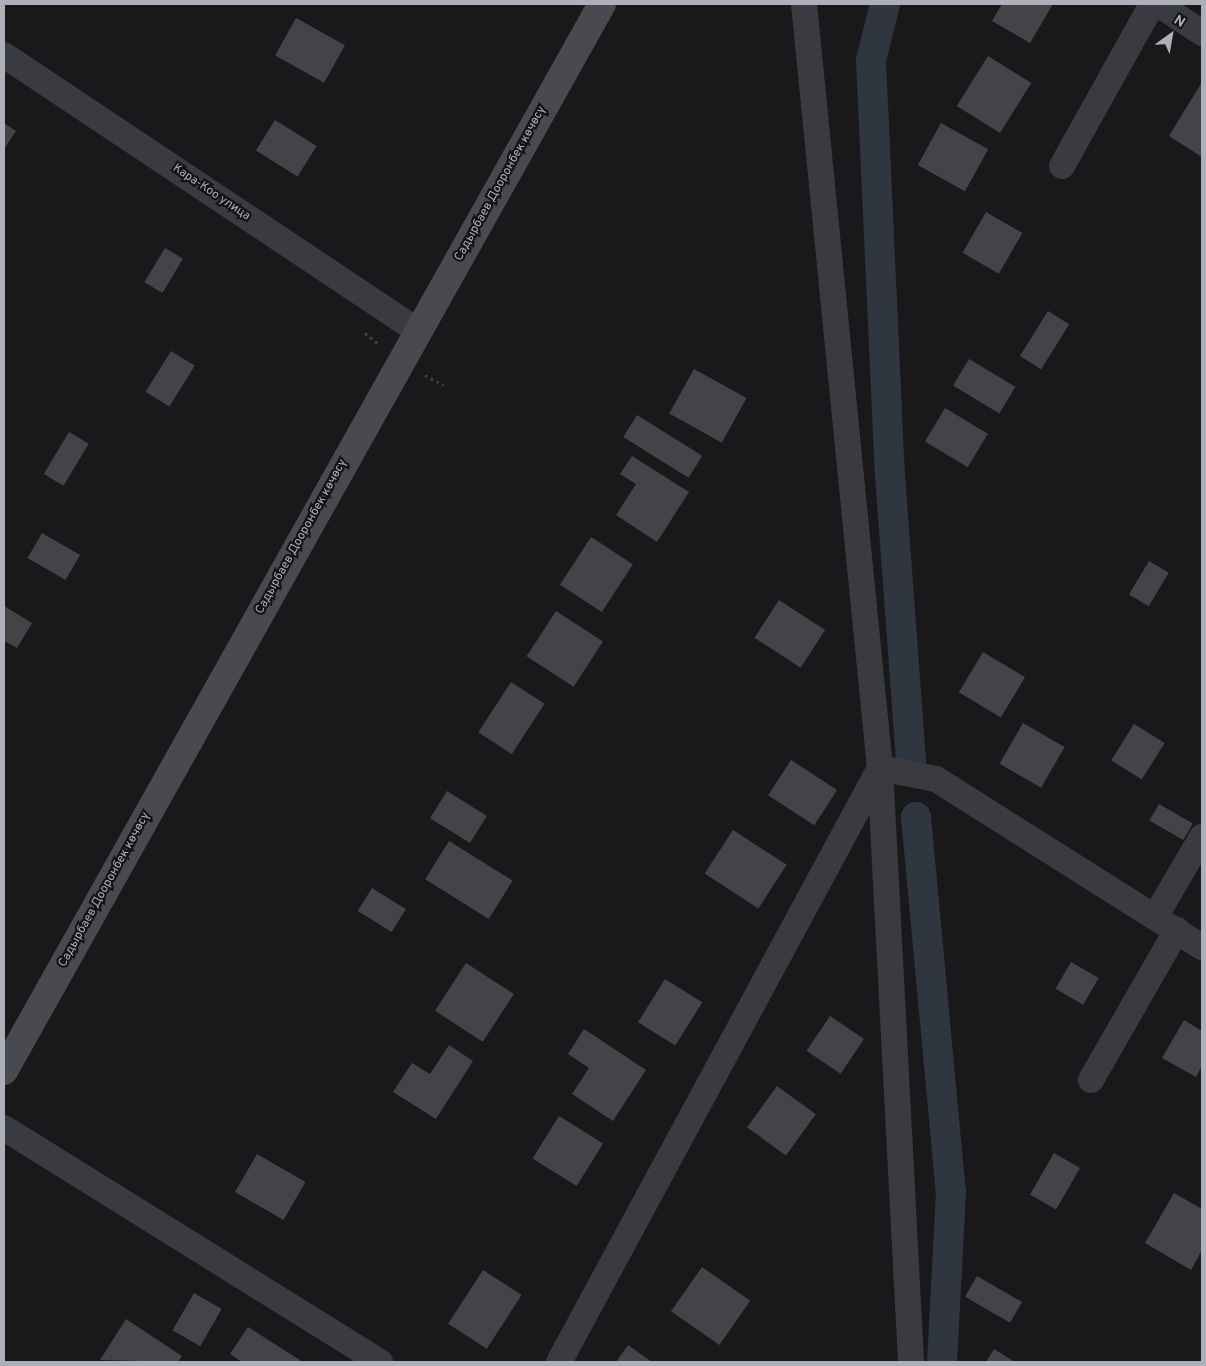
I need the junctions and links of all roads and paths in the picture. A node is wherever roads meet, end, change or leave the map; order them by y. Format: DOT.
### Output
graph roads {
  1 [pos="602,4"];
  2 [pos="804,4"];
  3 [pos="1152,4"];
  4 [pos="1158,4"];
  5 [pos="1202,33"];
  6 [pos="4,55"];
  7 [pos="1062,166"];
  8 [pos="418,331"];
  9 [pos="880,768"];
  10 [pos="1202,837"];
  11 [pos="1155,917"];
  12 [pos="1177,930"];
  13 [pos="1202,946"];
  14 [pos="4,1071"];
  15 [pos="1091,1080"];
  16 [pos="4,1128"];
  17 [pos="380,1362"];
  18 [pos="559,1362"];
  19 [pos="911,1362"];
  1 -- 8 [label="main road, Садырбаев Дооронбек көчөсү"];
  2 -- 9 [label="street"];
  3 -- 7 [label="street"];
  4 -- 5 [label="street"];
  6 -- 8 [label="street, Кара-Коо улица"];
  8 -- 14 [label="main road, Садырбаев Дооронбек көчөсү"];
  9 -- 11 [label="street"];
  9 -- 18 [label="street"];
  9 -- 19 [label="street"];
  10 -- 11 [label="street"];
  11 -- 12 [label="street"];
  12 -- 13 [label="street"];
  12 -- 15 [label="street"];
  16 -- 17 [label="street"];
}
